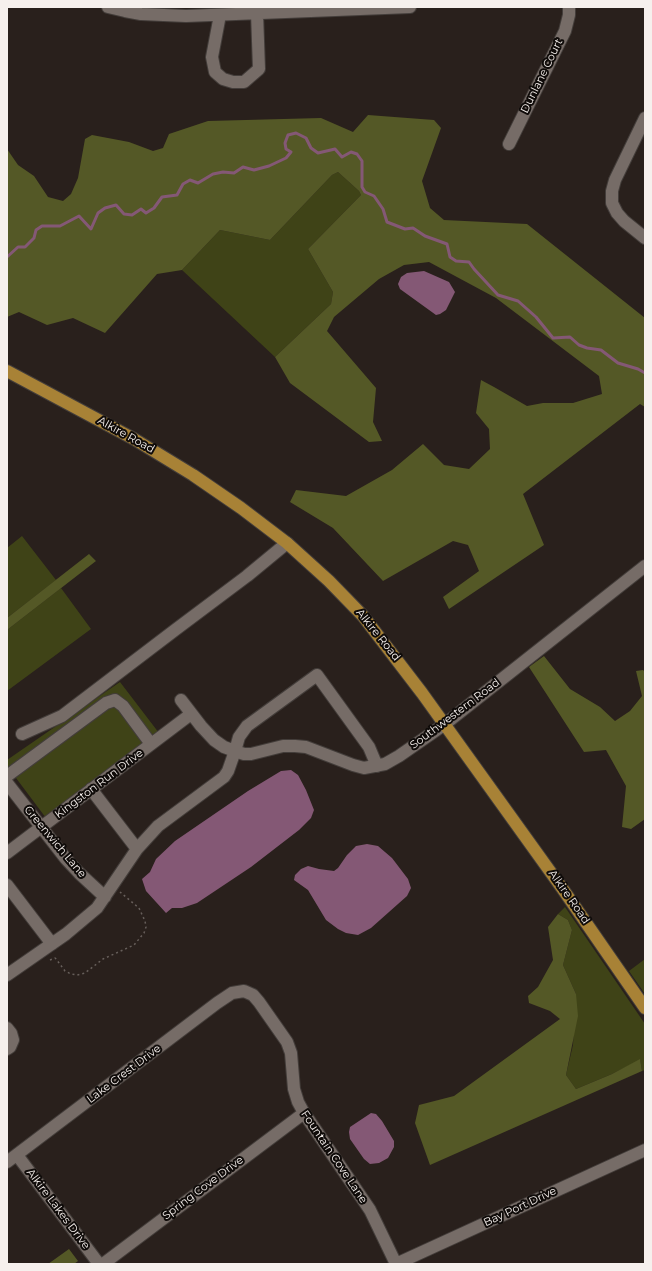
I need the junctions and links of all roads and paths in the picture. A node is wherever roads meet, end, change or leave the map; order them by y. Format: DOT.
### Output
graph roads {
  1 [pos="108,7"];
  2 [pos="410,7"];
  3 [pos="569,7"];
  4 [pos="257,13"];
  5 [pos="220,15"];
  6 [pos="645,118"];
  7 [pos="509,144"];
  8 [pos="645,238"];
  9 [pos="7,371"];
  10 [pos="287,543"];
  11 [pos="645,566"];
  12 [pos="180,700"];
  13 [pos="191,714"];
  14 [pos="445,724"];
  15 [pos="22,734"];
  16 [pos="151,744"];
  17 [pos="235,751"];
  18 [pos="378,766"];
  19 [pos="7,776"];
  20 [pos="7,784"];
  21 [pos="91,790"];
  22 [pos="41,827"];
  23 [pos="137,849"];
  24 [pos="7,853"];
  25 [pos="7,885"];
  26 [pos="113,886"];
  27 [pos="105,897"];
  28 [pos="52,944"];
  29 [pos="50,960"];
  30 [pos="7,975"];
  31 [pos="244,991"];
  32 [pos="645,1008"];
  33 [pos="7,1028"];
  34 [pos="7,1049"];
  35 [pos="304,1113"];
  36 [pos="645,1150"];
  37 [pos="17,1155"];
  38 [pos="7,1162"];
  39 [pos="99,1264"];
  40 [pos="102,1264"];
  41 [pos="396,1264"];
  1 -- 5 [label="street"];
  2 -- 4 [label="street"];
  3 -- 7 [label="street, Dunlane Court"];
  4 -- 5 [label="street"];
  4 -- 5 [label="street"];
  6 -- 8 [label="street"];
  9 -- 10 [label="main road, Alkire Road"];
  10 -- 14 [label="main road, Alkire Road"];
  10 -- 15 [label="street"];
  11 -- 14 [label="street, Southwestern Road"];
  12 -- 13 [label="street, Southwestern Road"];
  13 -- 16 [label="street, Kingston Run Drive"];
  13 -- 17 [label="street, Southwestern Road"];
  14 -- 18 [label="street, Southwestern Road"];
  14 -- 32 [label="main road, Alkire Road"];
  16 -- 19 [label="street"];
  16 -- 21 [label="street, Kingston Run Drive"];
  17 -- 18 [label="street, Southwestern Road"];
  17 -- 18 [label="street"];
  17 -- 23 [label="street"];
  20 -- 22 [label="street, Greenwich Lane"];
  21 -- 22 [label="street, Kingston Run Drive"];
  21 -- 23 [label="street"];
  22 -- 24 [label="street, Kingston Run Drive"];
  22 -- 27 [label="street, Greenwich Lane"];
  23 -- 26 [label="street"];
  25 -- 28 [label="street"];
  26 -- 27 [label="street"];
  26 -- 29 [label="path"];
  27 -- 28 [label="street"];
  28 -- 30 [label="street"];
  31 -- 35 [label="street, Fountain Cove Lane"];
  31 -- 37 [label="street, Lake Crest Drive"];
  33 -- 34 [label="street"];
  35 -- 40 [label="street, Spring Cove Drive"];
  35 -- 41 [label="street, Fountain Cove Lane"];
  36 -- 41 [label="street, Bay Port Drive"];
  37 -- 38 [label="street, Lake Crest Drive"];
  37 -- 39 [label="street, Alkire Lakes Drive"];
}
